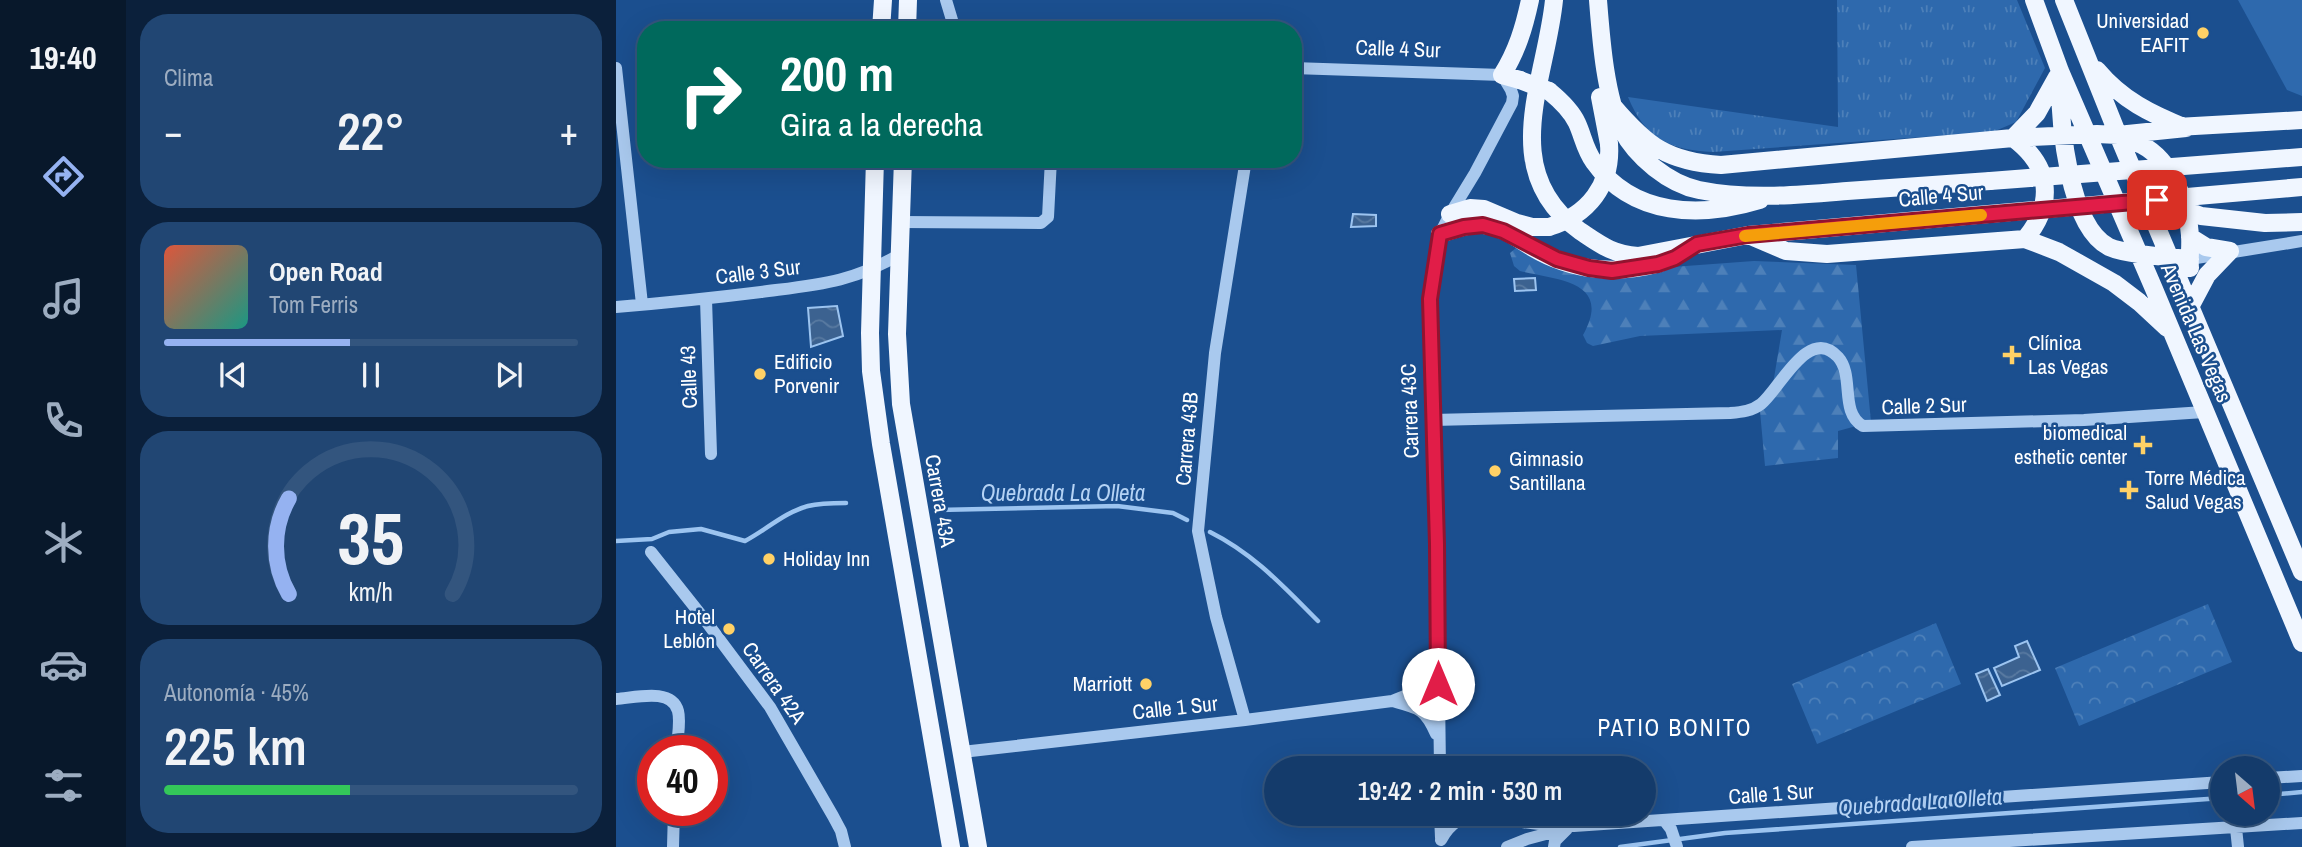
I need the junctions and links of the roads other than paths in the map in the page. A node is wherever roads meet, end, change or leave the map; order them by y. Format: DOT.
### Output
graph roads {
  1 [pos="883,0"];
  2 [pos="908,0"];
  3 [pos="946,0"];
  4 [pos="1530,0"];
  5 [pos="1554,0"];
  6 [pos="1587,0"];
  7 [pos="1598,0"];
  8 [pos="2034,0"];
  9 [pos="2064,0"];
  10 [pos="882,21"];
  11 [pos="907,21"];
  12 [pos="953,21"];
  13 [pos="2089,62"];
  14 [pos="616,68"];
  15 [pos="1302,68"];
  16 [pos="2060,71"];
  17 [pos="1511,78"];
  18 [pos="1613,106"];
  19 [pos="2302,120"];
  20 [pos="619,128"];
  21 [pos="2186,128"];
  22 [pos="2117,133"];
  23 [pos="2087,135"];
  24 [pos="2062,136"];
  25 [pos="2013,138"];
  26 [pos="2302,157"];
  27 [pos="875,168"];
  28 [pos="903,168"];
  29 [pos="1051,168"];
  30 [pos="1245,168"];
  31 [pos="2302,187"];
  32 [pos="1770,197"];
  33 [pos="2157,200"];
  34 [pos="1450,214"];
  35 [pos="901,222"];
  36 [pos="2302,222"];
  37 [pos="1440,234"];
  38 [pos="1748,235"];
  39 [pos="2190,237"];
  40 [pos="2025,239"];
  41 [pos="2302,241"];
  42 [pos="1697,244"];
  43 [pos="2230,251"];
  44 [pos="2138,252"];
  45 [pos="900,254"];
  46 [pos="2170,257"];
  47 [pos="2189,259"];
  48 [pos="871,271"];
  49 [pos="706,299"];
  50 [pos="642,304"];
  51 [pos="616,307"];
  52 [pos="2190,307"];
  53 [pos="2172,332"];
  54 [pos="2204,412"];
  55 [pos="1433,420"];
  56 [pos="711,454"];
  57 [pos="651,552"];
  58 [pos="2302,572"];
  59 [pos="2302,643"];
  60 [pos="1438,663"];
  61 [pos="616,699"];
  62 [pos="1392,701"];
  63 [pos="1245,720"];
  64 [pos="678,735"];
  65 [pos="1439,747"];
  66 [pos="962,752"];
  67 [pos="1439,756"];
  68 [pos="1442,756"];
  69 [pos="2302,776"];
  70 [pos="2280,777"];
  71 [pos="2210,783"];
  72 [pos="1664,820"];
  73 [pos="1656,821"];
  74 [pos="2302,823"];
  75 [pos="674,826"];
  76 [pos="1440,826"];
  77 [pos="1451,826"];
  78 [pos="1574,826"];
  79 [pos="2236,828"];
  80 [pos="2117,841"];
  81 [pos="1441,844"];
  82 [pos="673,847"];
  83 [pos="845,847"];
  84 [pos="951,847"];
  85 [pos="978,847"];
  86 [pos="1507,847"];
  87 [pos="1554,847"];
  88 [pos="1677,847"];
  89 [pos="1912,847"];
  90 [pos="2238,847"];
  1 -- 10 [label="main road"];
  2 -- 11 [label="main road"];
  3 -- 12 [label="street"];
  4 -- 17 [label="main road"];
  5 -- 42 [label="main road, Calle 4 Sur"];
  6 -- 34 [label="main road, bridge"];
  7 -- 18 [label="main road"];
  8 -- 16 [label="main road, Avenida Las Vegas"];
  9 -- 13 [label="main road, Avenida Las Vegas"];
  13 -- 21 [label="main road"];
  13 -- 22 [label="main road, Avenida Las Vegas"];
  14 -- 20 [label="street"];
  15 -- 17 [label="street, Calle 4 Sur"];
  16 -- 23 [label="main road, Avenida Las Vegas"];
  16 -- 24 [label="main road"];
  16 -- 25 [label="main road"];
  17 -- 32 [label="main road, bridge"];
  17 -- 34 [label="street, Carrera 43C"];
  18 -- 25 [label="main road"];
  18 -- 32 [label="main road"];
  19 -- 21 [label="main road"];
  20 -- 50 [label="street"];
  21 -- 22 [label="main road"];
  22 -- 23 [label="main road"];
  22 -- 39 [label="main road"];
  22 -- 46 [label="main road, Avenida Las Vegas"];
  23 -- 24 [label="main road"];
  23 -- 44 [label="main road, Avenida Las Vegas"];
  24 -- 25 [label="main road"];
  24 -- 44 [label="main road"];
  25 -- 40 [label="main road"];
  26 -- 32 [label="main road, Calle 4 Sur, bridge"];
  27 -- 48 [label="main road"];
  28 -- 35 [label="main road, Carrera 43A"];
  29 -- 35 [label="street"];
  30 -- 63 [label="street, Carrera 43B"];
  31 -- 33 [label="main road, Calle 4 Sur, bridge"];
  33 -- 36 [label="main road, bridge"];
  33 -- 38 [label="main road, Calle 4 Sur, bridge"];
  34 -- 37 [label="street, Carrera 43C"];
  35 -- 45 [label="main road, Carrera 43A"];
  37 -- 42 [label="main road"];
  37 -- 55 [label="street, Carrera 43C"];
  38 -- 40 [label="main road"];
  38 -- 42 [label="main road, Calle 4 Sur"];
  39 -- 43 [label="main road"];
  39 -- 47 [label="main road"];
  40 -- 53 [label="main road"];
  41 -- 43 [label="street"];
  43 -- 47 [label="street"];
  43 -- 52 [label="main road"];
  44 -- 46 [label="main road"];
  44 -- 53 [label="main road, Avenida Las Vegas"];
  45 -- 48 [label="street, Calle 3 Sur"];
  45 -- 66 [label="main road, Carrera 43A"];
  46 -- 47 [label="main road"];
  46 -- 52 [label="main road, Avenida Las Vegas"];
  47 -- 52 [label="main road"];
  48 -- 49 [label="street, Calle 3 Sur"];
  48 -- 84 [label="main road"];
  49 -- 50 [label="street, Calle 3 Sur"];
  49 -- 56 [label="street, Calle 43"];
  50 -- 51 [label="street, Calle 3 Sur"];
  52 -- 58 [label="main road, Avenida Las Vegas"];
  53 -- 54 [label="main road, Avenida Las Vegas"];
  54 -- 55 [label="street, Calle 2 Sur"];
  54 -- 59 [label="main road, Avenida Las Vegas"];
  55 -- 60 [label="street, Carrera 43C"];
  57 -- 83 [label="street, Carrera 42A"];
  60 -- 62 [label="street, Calle 1 Sur"];
  60 -- 65 [label="street, Carrera 43C"];
  61 -- 64 [label="street"];
  62 -- 63 [label="street, Calle 1 Sur"];
  62 -- 65 [label="street, Calle 1 Sur"];
  63 -- 66 [label="street, Calle 1 Sur"];
  65 -- 67 [label="street, Carrera 43C"];
  65 -- 68 [label="street, Calle 1 Sur"];
  66 -- 85 [label="main road, Carrera 43A"];
  69 -- 70 [label="street"];
  71 -- 72 [label="street, Calle 1 Sur"];
  72 -- 73 [label="street, Calle 1 Sur"];
  72 -- 88 [label="street"];
  74 -- 79 [label="street"];
  75 -- 82 [label="street"];
  76 -- 81 [label="street"];
  77 -- 81 [label="street, Calle 1 Sur"];
  78 -- 86 [label="street, Calle 1 Sur"];
  78 -- 87 [label="street"];
  79 -- 80 [label="street"];
  79 -- 90 [label="street"];
  80 -- 89 [label="street"];
}
